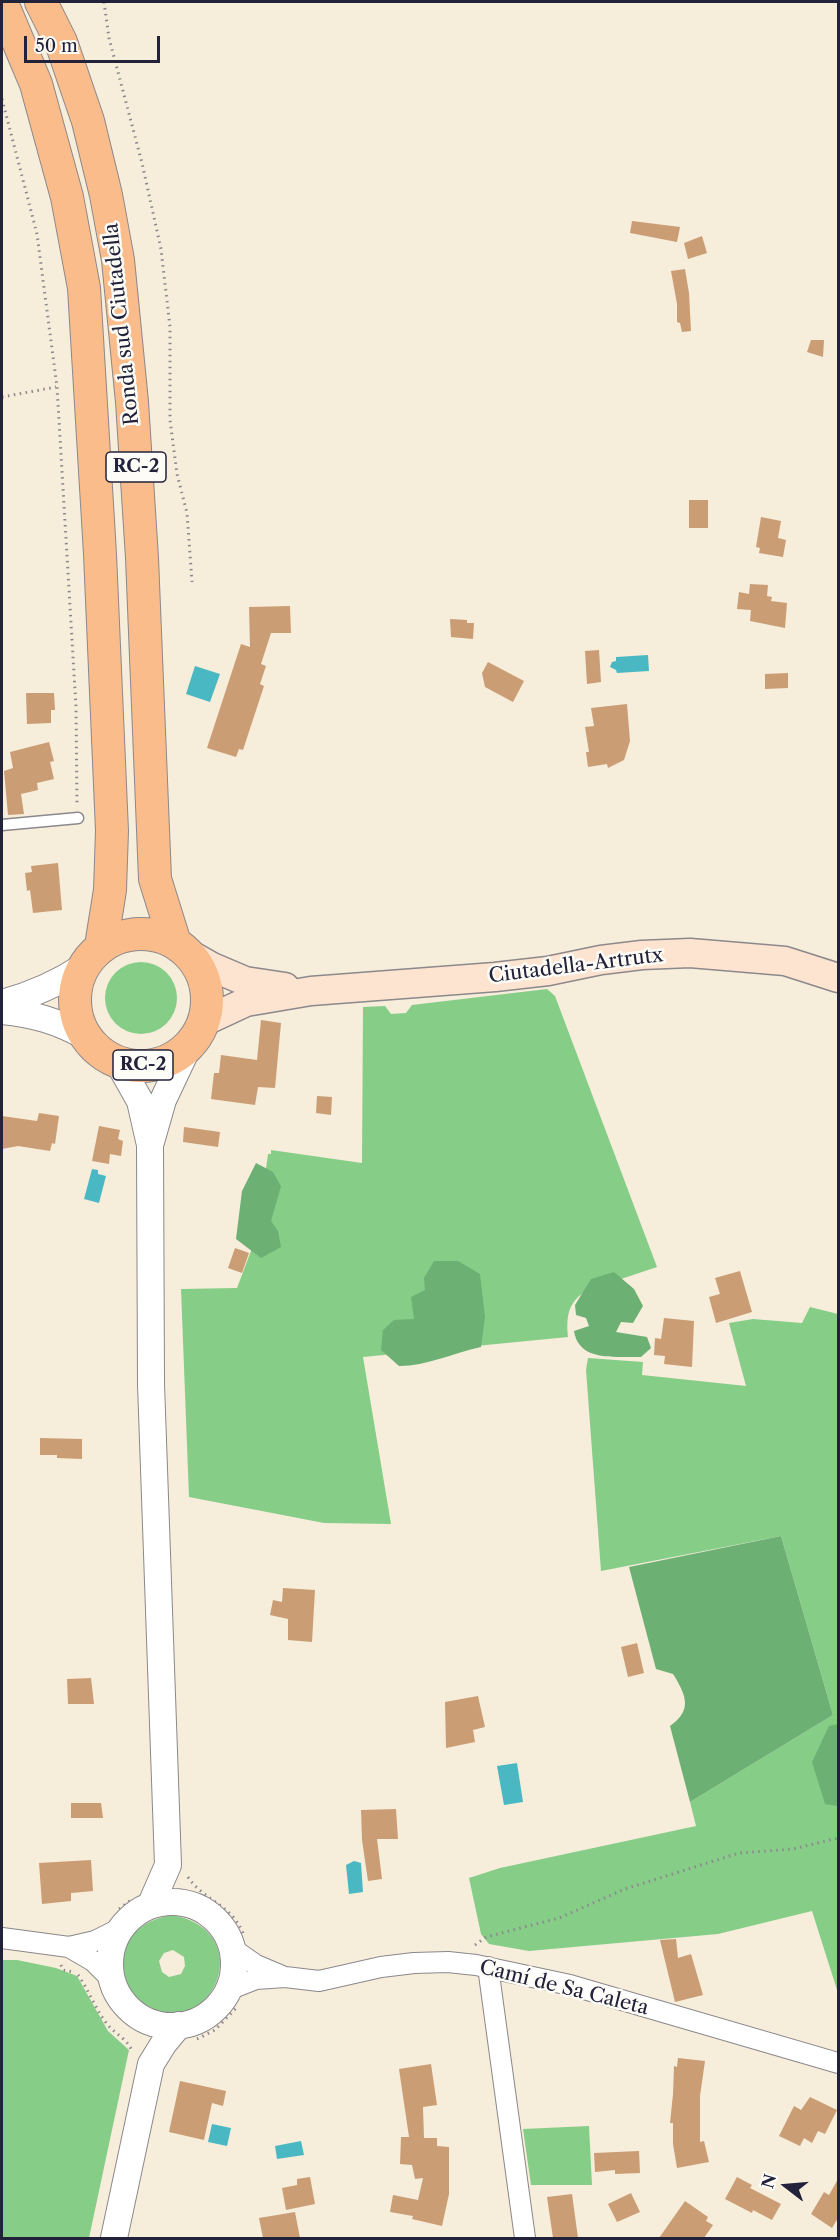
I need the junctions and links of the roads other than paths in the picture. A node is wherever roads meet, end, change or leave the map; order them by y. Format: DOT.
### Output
graph roads {
  1 [pos="40,2"];
  2 [pos="2,3"];
  3 [pos="78,818"];
  4 [pos="2,825"];
  5 [pos="182,948"];
  6 [pos="92,957"];
  7 [pos="838,978"];
  8 [pos="311,991"];
  9 [pos="2,1003"];
  10 [pos="2,1011"];
  11 [pos="196,1034"];
  12 [pos="86,1037"];
  13 [pos="118,1062"];
  14 [pos="150,1145"];
  15 [pos="177,1868"];
  16 [pos="151,1904"];
  17 [pos="191,1904"];
  18 [pos="121,1928"];
  19 [pos="2,1938"];
  20 [pos="238,1942"];
  21 [pos="64,1953"];
  22 [pos="488,1966"];
  23 [pos="285,1977"];
  24 [pos="111,1979"];
  25 [pos="228,1990"];
  26 [pos="135,2014"];
  27 [pos="179,2025"];
  28 [pos="142,2061"];
  29 [pos="838,2063"];
  30 [pos="114,2238"];
  31 [pos="525,2238"];
  1 -- 5 [label="main road, Ronda sud Ciutadella / RC-2"];
  2 -- 6 [label="main road, Ronda sud Ciutadella / RC-2"];
  3 -- 4 [label="lane"];
  5 -- 6 [label="main road"];
  5 -- 8 [label="main road, Ciutadella-Artrutx"];
  5 -- 11 [label="main road, RC-2"];
  6 -- 9 [label="street"];
  6 -- 12 [label="main road, RC-2"];
  7 -- 8 [label="main road, Ciutadella-Artrutx"];
  8 -- 11 [label="main road, Ciutadella-Artrutx"];
  10 -- 12 [label="street"];
  11 -- 13 [label="main road, RC-2"];
  11 -- 14 [label="street"];
  12 -- 13 [label="main road, RC-2"];
  13 -- 14 [label="street"];
  14 -- 15 [label="street"];
  15 -- 16 [label="street"];
  15 -- 17 [label="street"];
  16 -- 17 [label="street"];
  16 -- 18 [label="street"];
  17 -- 20 [label="street"];
  18 -- 21 [label="street"];
  18 -- 24 [label="street"];
  19 -- 21 [label="street"];
  20 -- 23 [label="street, Camí de Sa Caleta"];
  20 -- 25 [label="street"];
  21 -- 24 [label="street"];
  22 -- 23 [label="street, Camí de Sa Caleta"];
  22 -- 29 [label="street, Camí de Sa Caleta"];
  22 -- 31 [label="street"];
  23 -- 25 [label="street, Camí de Sa Caleta"];
  24 -- 26 [label="street"];
  25 -- 27 [label="street"];
  26 -- 27 [label="street"];
  26 -- 28 [label="street"];
  27 -- 28 [label="street"];
  28 -- 30 [label="street"];
}
